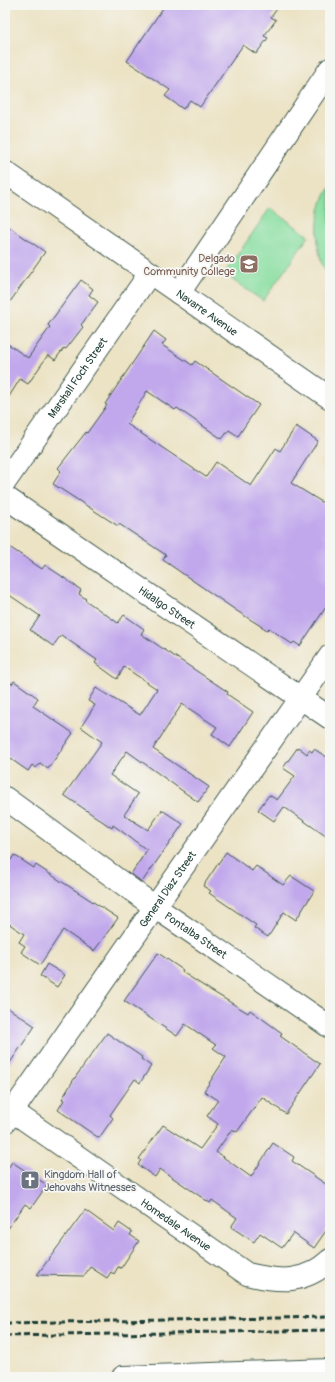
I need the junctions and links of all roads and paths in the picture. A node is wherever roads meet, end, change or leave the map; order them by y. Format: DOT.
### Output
graph roads {
  1 [pos="330,69"];
  2 [pos="5,172"];
  3 [pos="150,273"];
  4 [pos="179,293"];
  5 [pos="330,398"];
  6 [pos="5,482"];
  7 [pos="5,497"];
  8 [pos="330,656"];
  9 [pos="301,698"];
  10 [pos="330,718"];
  11 [pos="5,798"];
  12 [pos="155,907"];
  13 [pos="330,1027"];
  14 [pos="8,1113"];
  15 [pos="330,1260"];
  16 [pos="330,1370"];
  17 [pos="123,1377"];
  1 -- 4 [label="street"];
  2 -- 3 [label="street, Navarre Avenue"];
  3 -- 4 [label="street, Navarre Avenue"];
  3 -- 6 [label="street, Marshall Foch Street"];
  4 -- 5 [label="street, Navarre Avenue"];
  7 -- 9 [label="street, Hidalgo Street"];
  8 -- 9 [label="street, General Diaz Street"];
  9 -- 10 [label="street, Hidalgo Street"];
  9 -- 12 [label="street, General Diaz Street"];
  11 -- 12 [label="street, Pontalba Street"];
  12 -- 13 [label="street, Pontalba Street"];
  12 -- 14 [label="street, General Diaz Street"];
  14 -- 15 [label="street, Homedale Avenue"];
  16 -- 17 [label="street"];
}
